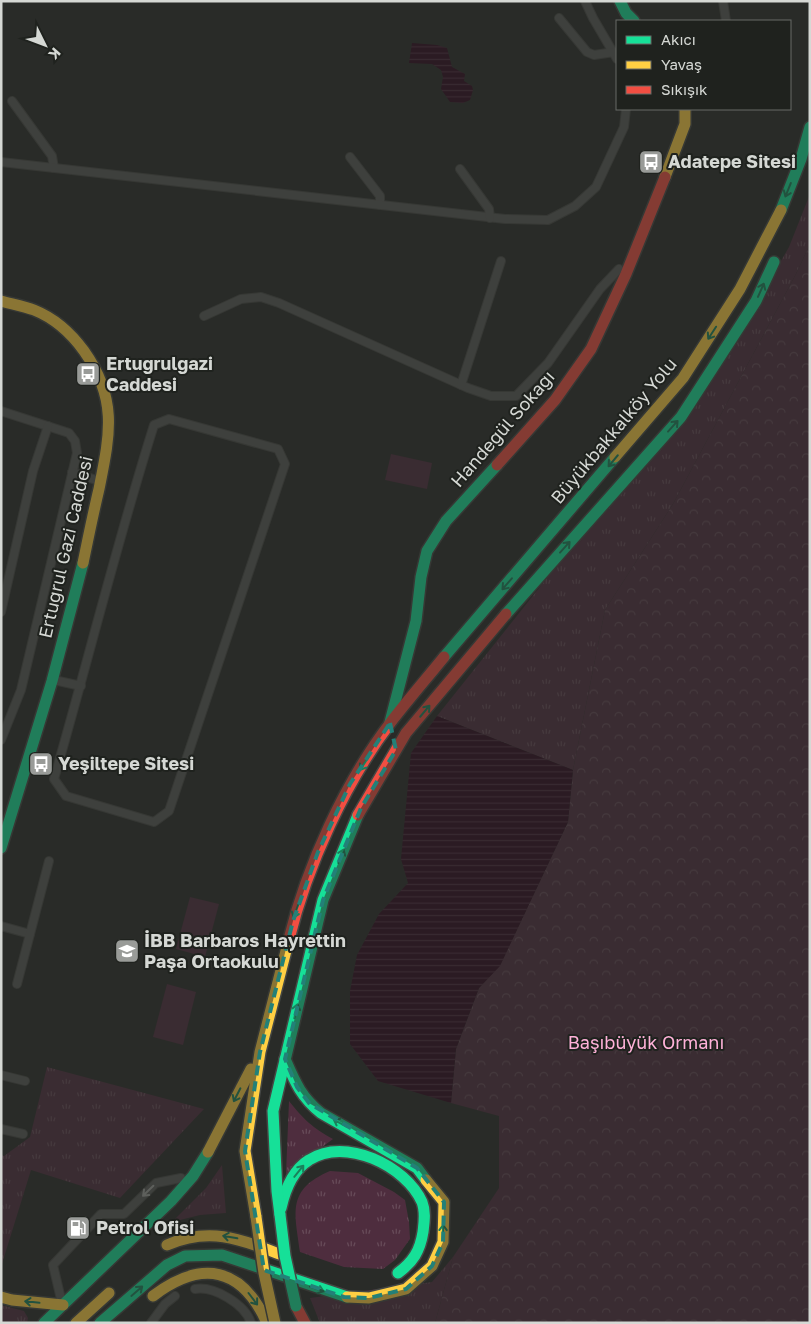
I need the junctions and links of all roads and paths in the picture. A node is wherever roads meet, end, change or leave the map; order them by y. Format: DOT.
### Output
graph roads {
  1 [pos="585,1"];
  2 [pos="620,1"];
  3 [pos="723,1"];
  4 [pos="559,18"];
  5 [pos="633,20"];
  6 [pos="726,20"];
  7 [pos="616,56"];
  8 [pos="12,100"];
  9 [pos="626,110"];
  10 [pos="685,110"];
  11 [pos="810,127"];
  12 [pos="350,157"];
  13 [pos="1,162"];
  14 [pos="54,168"];
  15 [pos="460,169"];
  16 [pos="380,205"];
  17 [pos="490,218"];
  18 [pos="779,250"];
  19 [pos="635,253"];
  20 [pos="501,261"];
  21 [pos="1,301"];
  22 [pos="204,316"];
  23 [pos="461,385"];
  24 [pos="1,411"];
  25 [pos="48,426"];
  26 [pos="72,472"];
  27 [pos="100,482"];
  28 [pos="1,612"];
  29 [pos="52,679"];
  30 [pos="81,686"];
  31 [pos="390,723"];
  32 [pos="1,740"];
  33 [pos="396,750"];
  34 [pos="1,848"];
  35 [pos="49,861"];
  36 [pos="1,926"];
  37 [pos="30,934"];
  38 [pos="17,984"];
  39 [pos="260,1052"];
  40 [pos="285,1059"];
  41 [pos="1,1075"];
  42 [pos="25,1081"];
  43 [pos="1,1129"];
  44 [pos="23,1134"];
  45 [pos="193,1176"];
  46 [pos="280,1215"];
  47 [pos="159,1250"];
  48 [pos="298,1262"];
  49 [pos="392,1278"];
  50 [pos="116,1286"];
  51 [pos="1,1297"];
  52 [pos="146,1303"];
  53 [pos="63,1305"];
  54 [pos="44,1323"];
  55 [pos="76,1323"];
  56 [pos="100,1323"];
  57 [pos="152,1323"];
  58 [pos="251,1323"];
  59 [pos="267,1323"];
  60 [pos="275,1323"];
  61 [pos="305,1323"];
  1 -- 7 [label="lane"];
  2 -- 5 [label="main road"];
  3 -- 6 [label="lane"];
  4 -- 7 [label="lane"];
  8 -- 14 [label="lane"];
  9 -- 17 [label="lane"];
  10 -- 19 [label="main road, Handegül Sokağı"];
  11 -- 31 [label="main road, Büyükbakkalköy Yolu, one-way"];
  12 -- 16 [label="lane"];
  13 -- 14 [label="lane"];
  14 -- 16 [label="lane"];
  15 -- 17 [label="lane"];
  16 -- 17 [label="lane"];
  33 -- 18 [label="main road, one-way"];
  19 -- 23 [label="lane"];
  19 -- 31 [label="main road, Handegül Sokağı"];
  20 -- 23 [label="lane"];
  21 -- 27 [label="main road, Ertuğrul Gazi Caddesi"];
  22 -- 23 [label="lane"];
  24 -- 25 [label="lane"];
  25 -- 26 [label="lane"];
  25 -- 28 [label="lane"];
  26 -- 27 [label="lane"];
  26 -- 32 [label="lane"];
  27 -- 29 [label="main road, Ertuğrul Gazi Caddesi"];
  29 -- 30 [label="lane"];
  29 -- 34 [label="main road, Ertuğrul Gazi Caddesi"];
  30 -- 30 [label="lane"];
  31 -- 33 [label="main road"];
  31 -- 39 [label="main road, one-way"];
  40 -- 33 [label="main road, one-way"];
  35 -- 37 [label="lane"];
  36 -- 37 [label="lane"];
  37 -- 38 [label="lane"];
  39 -- 45 [label="main road, one-way"];
  39 -- 60 [label="main road, bridge"];
  40 -- 46 [label="main road"];
  56 -- 40 [label="main road, one-way"];
  41 -- 42 [label="lane"];
  43 -- 44 [label="lane"];
  45 -- 53 [label="main road"];
  45 -- 53 [label="lane, one-way"];
  46 -- 49 [label="main road, one-way"];
  46 -- 61 [label="main road, bridge"];
  48 -- 47 [label="main road, one-way"];
  50 -- 55 [label="main road"];
  53 -- 51 [label="main road, one-way"];
  52 -- 59 [label="main road, one-way"];
  53 -- 54 [label="main road"];
  57 -- 58 [label="lane"];
}
